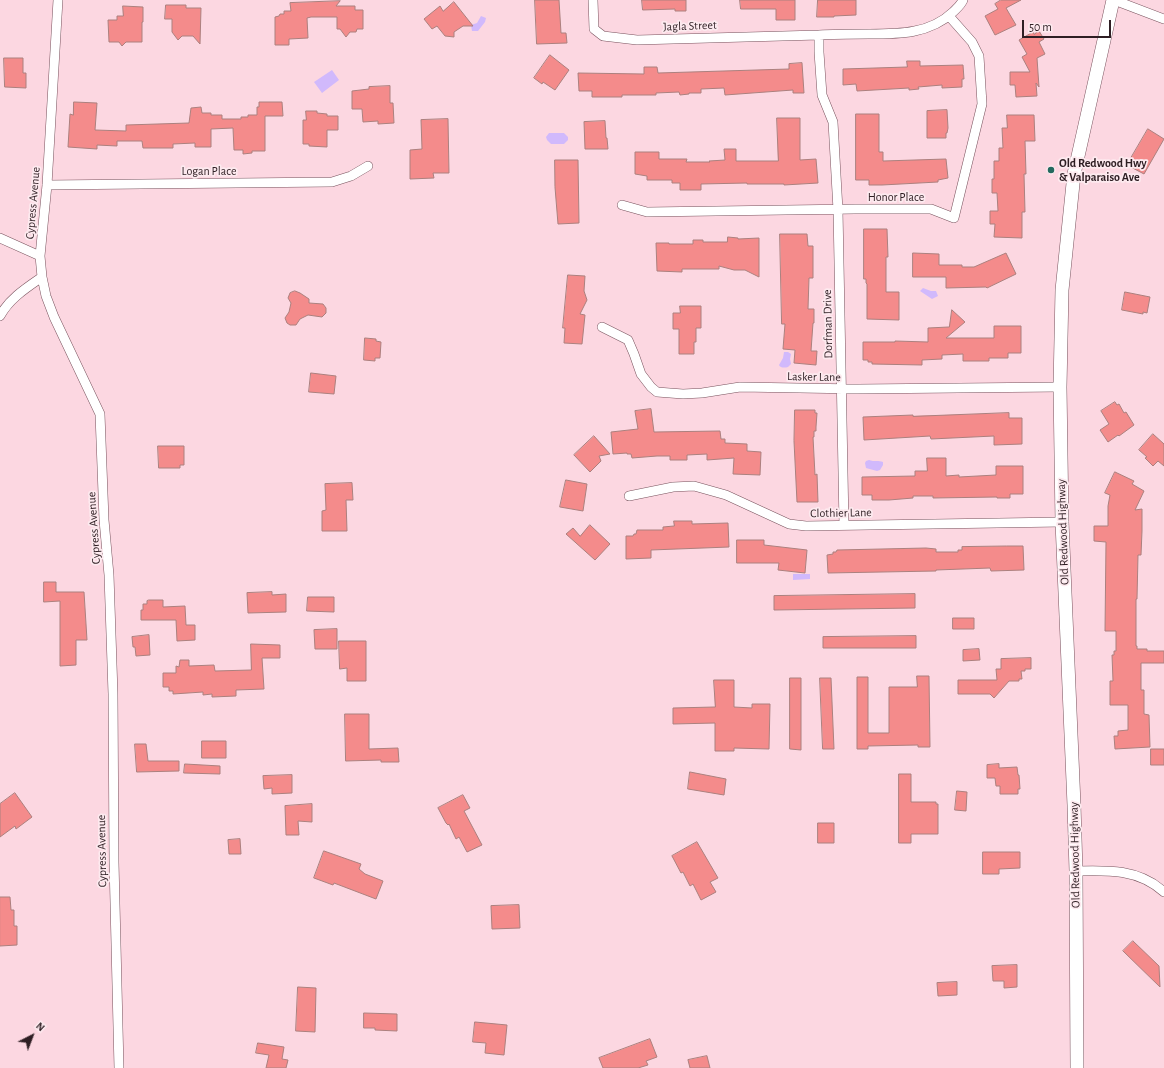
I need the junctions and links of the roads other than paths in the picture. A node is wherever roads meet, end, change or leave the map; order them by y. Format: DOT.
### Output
graph roads {
  1 [pos="58,0"];
  2 [pos="593,0"];
  3 [pos="963,0"];
  4 [pos="1114,0"];
  5 [pos="949,16"];
  6 [pos="1164,19"];
  7 [pos="819,35"];
  8 [pos="368,166"];
  9 [pos="47,185"];
  10 [pos="622,205"];
  11 [pos="838,210"];
  12 [pos="0,238"];
  13 [pos="40,256"];
  14 [pos="42,277"];
  15 [pos="0,316"];
  16 [pos="602,327"];
  17 [pos="1060,387"];
  18 [pos="841,389"];
  19 [pos="629,496"];
  20 [pos="1062,522"];
  21 [pos="844,525"];
  22 [pos="1076,871"];
  23 [pos="1164,892"];
  24 [pos="119,1068"];
  25 [pos="1077,1068"];
  1 -- 9 [label="street, Cypress Avenue"];
  2 -- 7 [label="street, Jagla Street"];
  3 -- 5 [label="street, Jagla Street"];
  4 -- 6 [label="street"];
  4 -- 17 [label="main road, Old Redwood Highway"];
  5 -- 7 [label="street, Jagla Street"];
  5 -- 11 [label="street, Honor Place"];
  7 -- 11 [label="street, Dorfman Drive"];
  8 -- 9 [label="street, Logan Place"];
  9 -- 13 [label="street, Cypress Avenue"];
  10 -- 11 [label="street, Honor Place"];
  11 -- 18 [label="street, Dorfman Drive"];
  12 -- 13 [label="street"];
  13 -- 14 [label="street, Cypress Avenue"];
  14 -- 15 [label="street"];
  14 -- 24 [label="street, Cypress Avenue"];
  16 -- 18 [label="street, Lasker Lane"];
  17 -- 18 [label="street, Lasker Lane"];
  17 -- 20 [label="main road, Old Redwood Highway"];
  18 -- 21 [label="street, Dorfman Drive"];
  19 -- 21 [label="street, Clothier Lane"];
  20 -- 21 [label="street, Clothier Lane"];
  20 -- 22 [label="main road, Old Redwood Highway"];
  22 -- 23 [label="street"];
  22 -- 25 [label="main road, Old Redwood Highway"];
}
